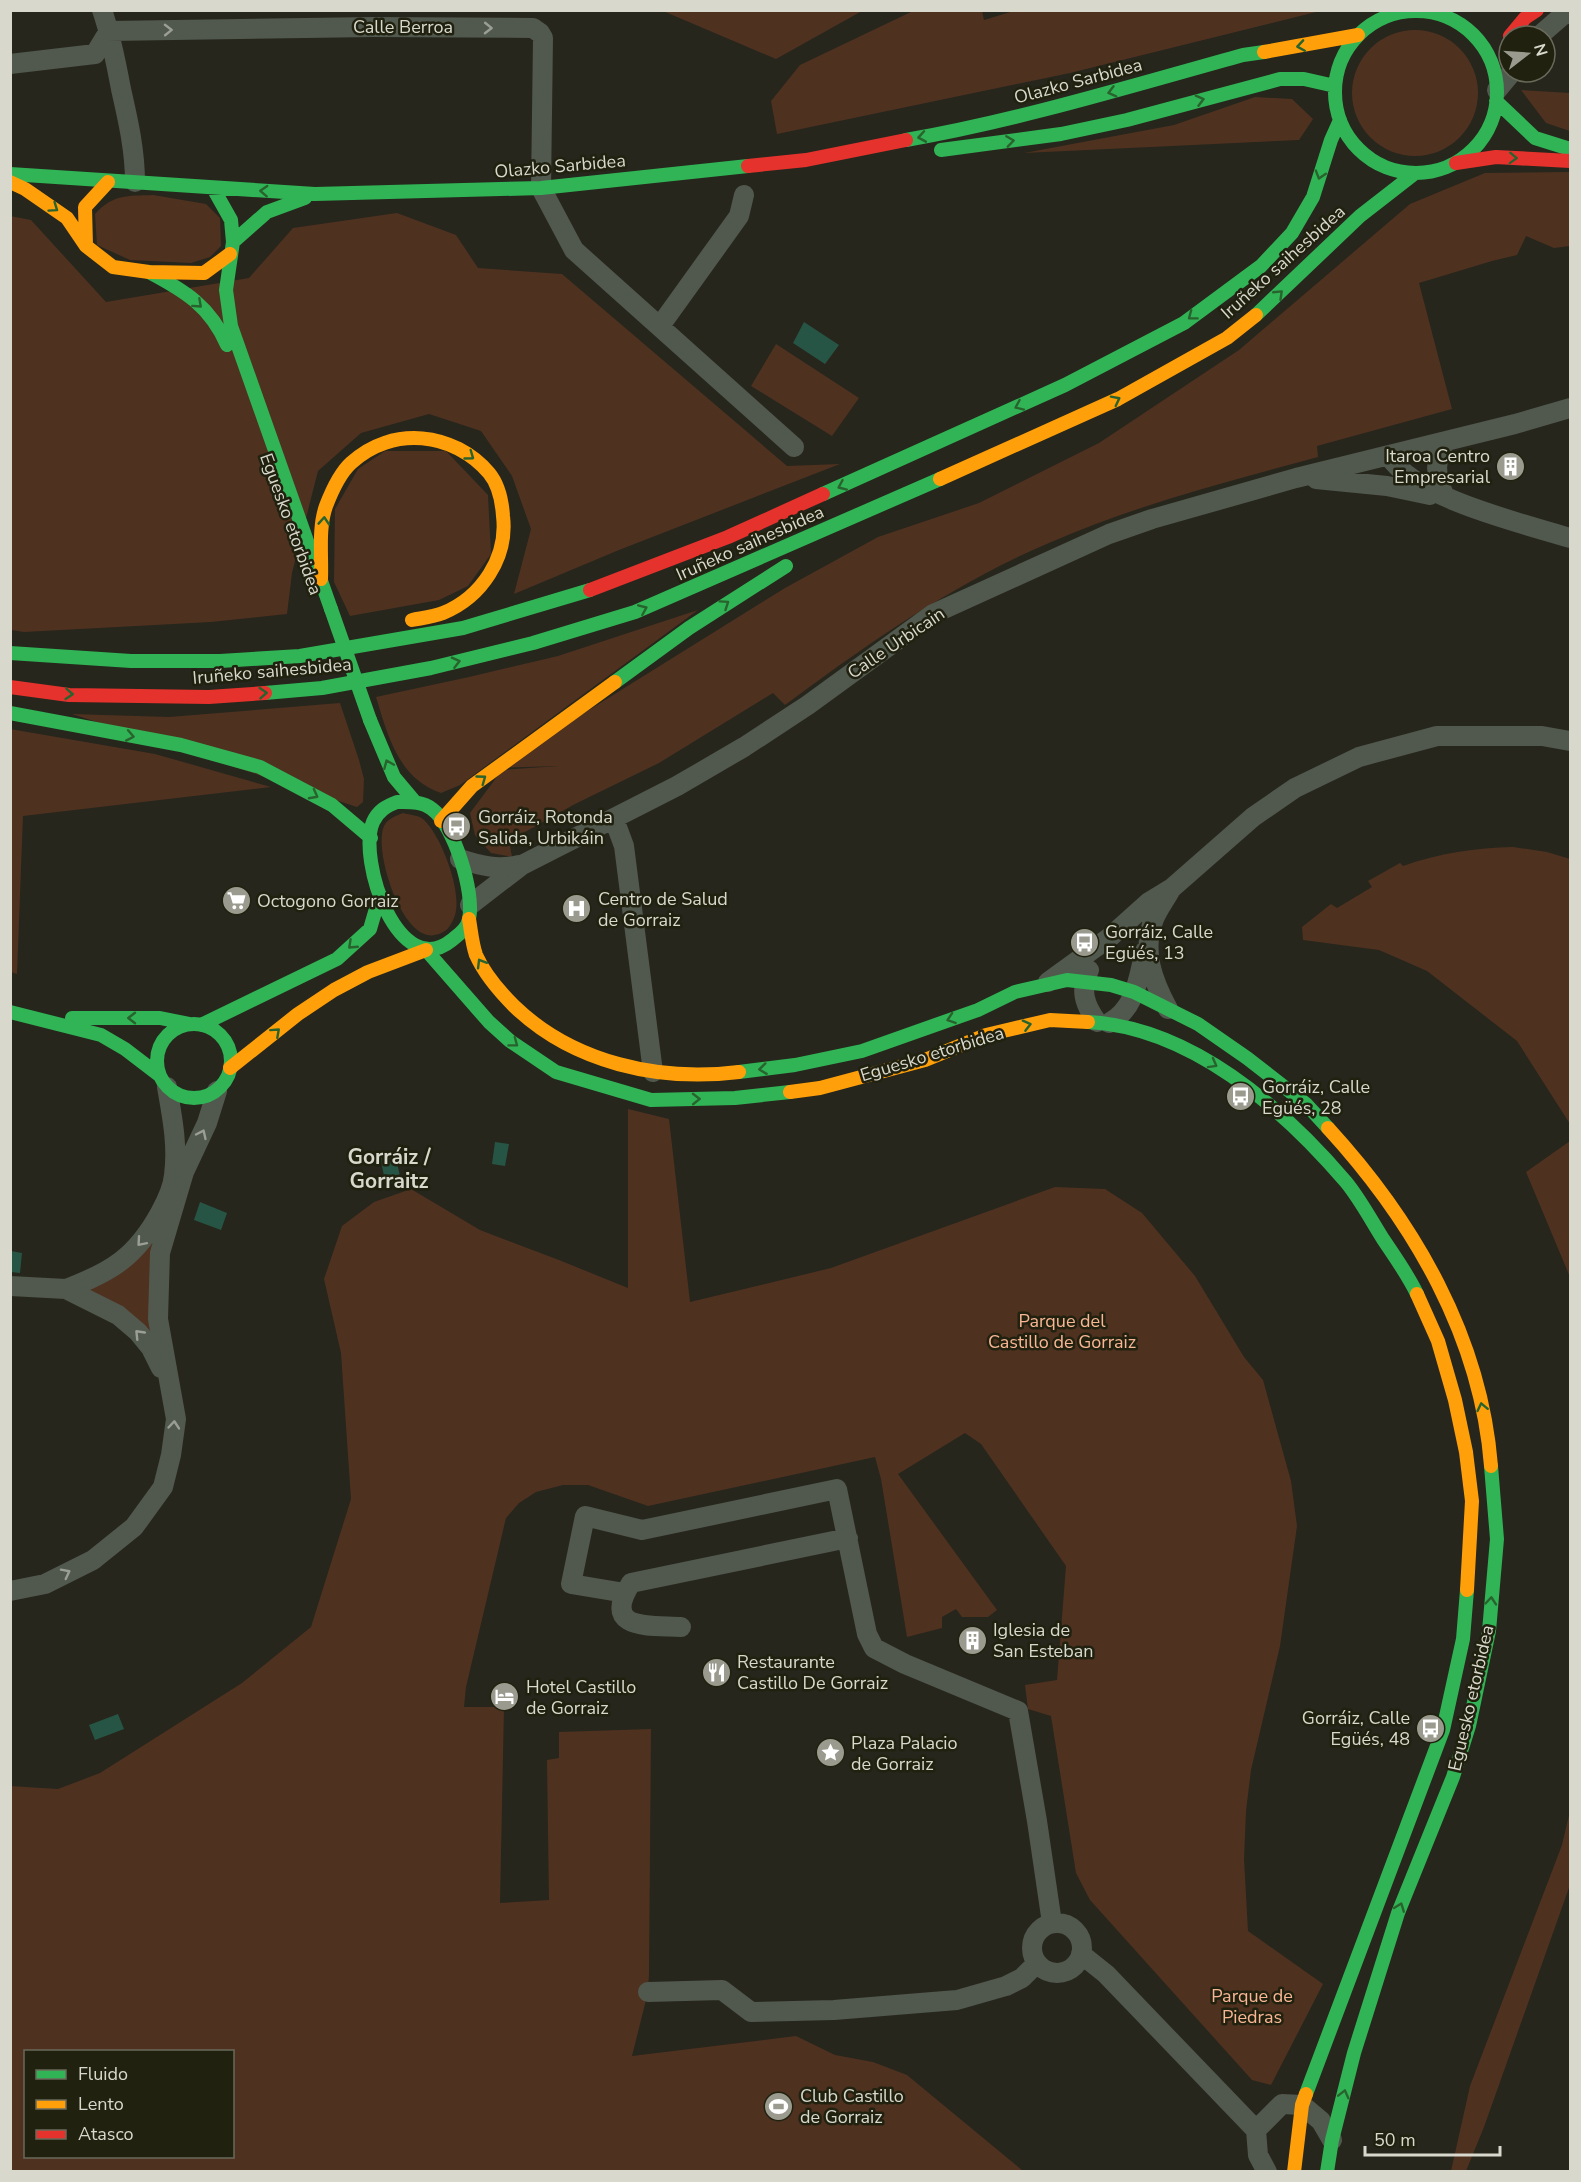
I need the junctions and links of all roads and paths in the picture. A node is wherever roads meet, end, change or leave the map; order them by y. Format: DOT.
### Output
graph roads {
  1 [pos="102,10"];
  2 [pos="1537,10"];
  3 [pos="1570,12"];
  4 [pos="1449,13"];
  5 [pos="1520,24"];
  6 [pos="1553,24"];
  7 [pos="109,31"];
  8 [pos="1358,35"];
  9 [pos="10,64"];
  10 [pos="1497,64"];
  11 [pos="1499,84"];
  12 [pos="1335,86"];
  13 [pos="1497,96"];
  14 [pos="1340,120"];
  15 [pos="1570,149"];
  16 [pos="928,151"];
  17 [pos="905,154"];
  18 [pos="806,160"];
  19 [pos="1570,161"];
  20 [pos="1456,163"];
  21 [pos="10,174"];
  22 [pos="1414,174"];
  23 [pos="10,182"];
  24 [pos="108,182"];
  25 [pos="135,182"];
  26 [pos="213,188"];
  27 [pos="541,188"];
  28 [pos="315,194"];
  29 [pos="744,195"];
  30 [pos="86,246"];
  31 [pos="232,248"];
  32 [pos="149,272"];
  33 [pos="660,326"];
  34 [pos="1570,408"];
  35 [pos="1063,425"];
  36 [pos="1446,441"];
  37 [pos="794,447"];
  38 [pos="1389,456"];
  39 [pos="1296,478"];
  40 [pos="1444,495"];
  41 [pos="1570,538"];
  42 [pos="836,539"];
  43 [pos="799,559"];
  44 [pos="321,579"];
  45 [pos="326,609"];
  46 [pos="399,622"];
  47 [pos="352,631"];
  48 [pos="330,634"];
  49 [pos="123,647"];
  50 [pos="15,653"];
  51 [pos="10,687"];
  52 [pos="10,713"];
  53 [pos="366,721"];
  54 [pos="1570,741"];
  55 [pos="373,761"];
  56 [pos="415,802"];
  57 [pos="614,819"];
  58 [pos="441,821"];
  59 [pos="371,838"];
  60 [pos="460,859"];
  61 [pos="522,865"];
  62 [pos="1172,888"];
  63 [pos="380,895"];
  64 [pos="470,912"];
  65 [pos="1110,937"];
  66 [pos="1146,946"];
  67 [pos="426,950"];
  68 [pos="402,974"];
  69 [pos="431,979"];
  70 [pos="350,980"];
  71 [pos="1084,981"];
  72 [pos="1045,984"];
  73 [pos="1134,992"];
  74 [pos="471,1003"];
  75 [pos="1168,1009"];
  76 [pos="10,1012"];
  77 [pos="32,1017"];
  78 [pos="1103,1023"];
  79 [pos="196,1024"];
  80 [pos="230,1068"];
  81 [pos="653,1072"];
  82 [pos="163,1081"];
  83 [pos="217,1091"];
  84 [pos="10,1287"];
  85 [pos="66,1289"];
  86 [pos="170,1384"];
  87 [pos="848,1538"];
  88 [pos="10,1591"];
  89 [pos="625,1593"];
  90 [pos="681,1628"];
  91 [pos="1052,1923"];
  92 [pos="1081,1954"];
  93 [pos="1037,1963"];
  94 [pos="648,1992"];
  95 [pos="1302,2105"];
  96 [pos="1256,2130"];
  97 [pos="1332,2140"];
  98 [pos="1325,2168"];
  99 [pos="1267,2172"];
  100 [pos="1294,2172"];
  1 -- 7 [label="street"];
  2 -- 5 [label="main road"];
  3 -- 6 [label="street"];
  4 -- 8 [label="main road"];
  4 -- 10 [label="main road"];
  7 -- 9 [label="street"];
  7 -- 25 [label="street"];
  7 -- 27 [label="street, Calle Berroa, one-way"];
  8 -- 12 [label="main road"];
  8 -- 18 [label="main road, Olazko Sarbidea, one-way"];
  11 -- 13 [label="street"];
  12 -- 14 [label="main road"];
  16 -- 12 [label="main road, one-way"];
  13 -- 15 [label="main road"];
  13 -- 20 [label="main road"];
  14 -- 22 [label="main road"];
  14 -- 50 [label="main road, Iruñeko saihesbidea, one-way"];
  17 -- 18 [label="main road, Olazko Sarbidea"];
  18 -- 27 [label="main road, Olazko Sarbidea"];
  20 -- 19 [label="main road, one-way"];
  20 -- 22 [label="main road"];
  21 -- 24 [label="main road"];
  35 -- 22 [label="main road, Iruñeko saihesbidea, one-way"];
  23 -- 30 [label="main road, one-way"];
  24 -- 25 [label="main road"];
  24 -- 30 [label="main road"];
  25 -- 26 [label="main road"];
  28 -- 26 [label="main road, Olazko Sarbidea, one-way"];
  26 -- 31 [label="main road"];
  27 -- 28 [label="main road, Olazko Sarbidea"];
  27 -- 33 [label="street"];
  28 -- 31 [label="main road, Olazko Sarbidea"];
  29 -- 33 [label="street"];
  30 -- 32 [label="main road"];
  31 -- 32 [label="main road"];
  31 -- 44 [label="main road, Eguesko etorbidea"];
  32 -- 45 [label="main road, Eguesko etorbidea, one-way"];
  33 -- 37 [label="street"];
  34 -- 36 [label="street, Calle Urbicain"];
  35 -- 42 [label="main road"];
  51 -- 35 [label="main road, Iruñeko saihesbidea, one-way"];
  36 -- 38 [label="street, Calle Urbicain"];
  36 -- 40 [label="street"];
  38 -- 39 [label="street, Calle Urbicain"];
  38 -- 40 [label="street"];
  39 -- 40 [label="street"];
  39 -- 57 [label="street, Calle Urbicain"];
  40 -- 41 [label="street"];
  58 -- 43 [label="main road, one-way"];
  44 -- 45 [label="main road, Eguesko etorbidea"];
  44 -- 46 [label="main road, one-way"];
  45 -- 53 [label="main road, Eguesko etorbidea, bridge"];
  47 -- 48 [label="main road"];
  49 -- 50 [label="main road"];
  52 -- 59 [label="main road, one-way"];
  53 -- 55 [label="main road, Eguesko etorbidea"];
  56 -- 53 [label="main road, Eguesko etorbidea, one-way"];
  54 -- 62 [label="street"];
  56 -- 58 [label="main road"];
  56 -- 59 [label="main road"];
  57 -- 61 [label="street, Calle Urbicain"];
  57 -- 81 [label="street"];
  58 -- 60 [label="main road"];
  59 -- 63 [label="main road"];
  60 -- 61 [label="street, Calle Urbicain"];
  60 -- 64 [label="main road"];
  61 -- 64 [label="street, Calle Urbicain"];
  62 -- 65 [label="street"];
  62 -- 66 [label="street"];
  63 -- 67 [label="main road"];
  63 -- 79 [label="main road, one-way"];
  64 -- 67 [label="main road"];
  81 -- 64 [label="main road, Eguesko etorbidea, one-way"];
  65 -- 71 [label="street"];
  65 -- 72 [label="street"];
  66 -- 73 [label="street"];
  66 -- 75 [label="street"];
  67 -- 70 [label="main road"];
  67 -- 74 [label="main road, Eguesko etorbidea"];
  68 -- 70 [label="main road"];
  69 -- 74 [label="main road"];
  80 -- 70 [label="main road, one-way"];
  71 -- 72 [label="main road, Eguesko etorbidea"];
  71 -- 73 [label="main road, Eguesko etorbidea"];
  71 -- 78 [label="street"];
  72 -- 81 [label="main road, Eguesko etorbidea, one-way"];
  73 -- 75 [label="main road, Eguesko etorbidea"];
  73 -- 78 [label="street"];
  74 -- 78 [label="main road, Eguesko etorbidea, one-way"];
  97 -- 75 [label="main road, Eguesko etorbidea, one-way"];
  76 -- 77 [label="main road"];
  79 -- 77 [label="main road, one-way"];
  77 -- 82 [label="main road"];
  78 -- 95 [label="main road, Eguesko etorbidea, one-way"];
  79 -- 80 [label="main road"];
  79 -- 82 [label="main road"];
  80 -- 83 [label="main road"];
  82 -- 83 [label="main road"];
  82 -- 85 [label="street, one-way"];
  86 -- 83 [label="street, one-way"];
  84 -- 85 [label="street"];
  86 -- 85 [label="street, one-way"];
  88 -- 86 [label="street, one-way"];
  87 -- 89 [label="street"];
  87 -- 89 [label="street"];
  87 -- 91 [label="street"];
  89 -- 90 [label="street"];
  91 -- 92 [label="street"];
  91 -- 93 [label="street"];
  92 -- 93 [label="street"];
  92 -- 96 [label="street"];
  93 -- 94 [label="street"];
  95 -- 96 [label="street"];
  95 -- 97 [label="street"];
  95 -- 100 [label="main road, Eguesko etorbidea"];
  96 -- 99 [label="street"];
  97 -- 98 [label="main road, Eguesko etorbidea"];
}
